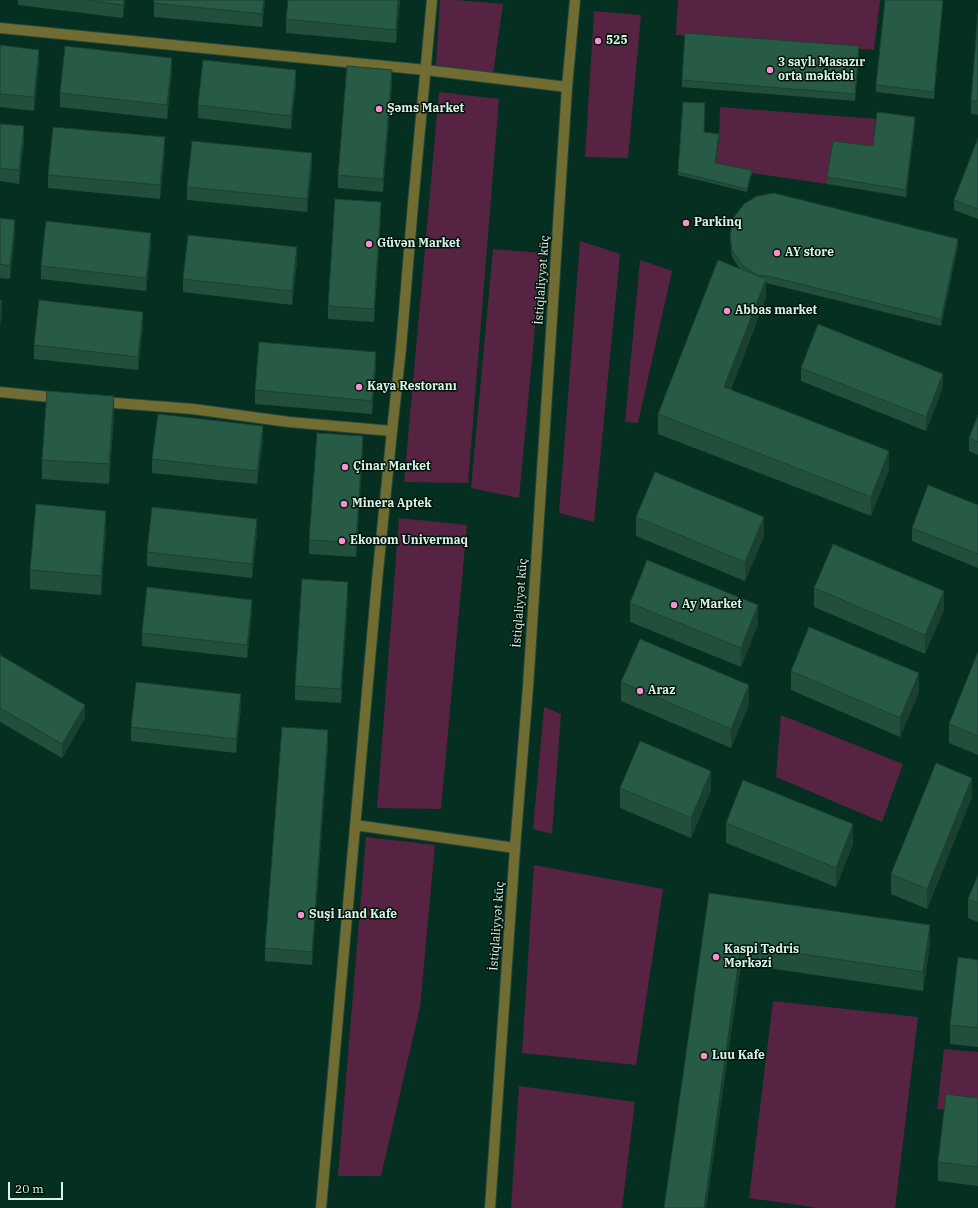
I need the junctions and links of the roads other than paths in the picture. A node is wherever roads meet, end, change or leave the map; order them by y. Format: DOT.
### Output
graph roads {
  1 [pos="432,0"];
  2 [pos="574,0"];
  3 [pos="0,28"];
  4 [pos="426,70"];
  5 [pos="567,87"];
  6 [pos="0,392"];
  7 [pos="72,399"];
  8 [pos="95,401"];
  9 [pos="392,431"];
  10 [pos="355,825"];
  11 [pos="515,848"];
  12 [pos="321,1208"];
  13 [pos="490,1208"];
  1 -- 4 [label="street"];
  2 -- 5 [label="street, İstiqlaliyyət küç"];
  3 -- 4 [label="street"];
  4 -- 5 [label="street"];
  4 -- 9 [label="street"];
  5 -- 11 [label="street, İstiqlaliyyət küç"];
  6 -- 7 [label="street"];
  8 -- 9 [label="street"];
  9 -- 10 [label="street"];
  10 -- 11 [label="street"];
  10 -- 12 [label="street"];
  11 -- 13 [label="street, İstiqlaliyyət küç"];
}
